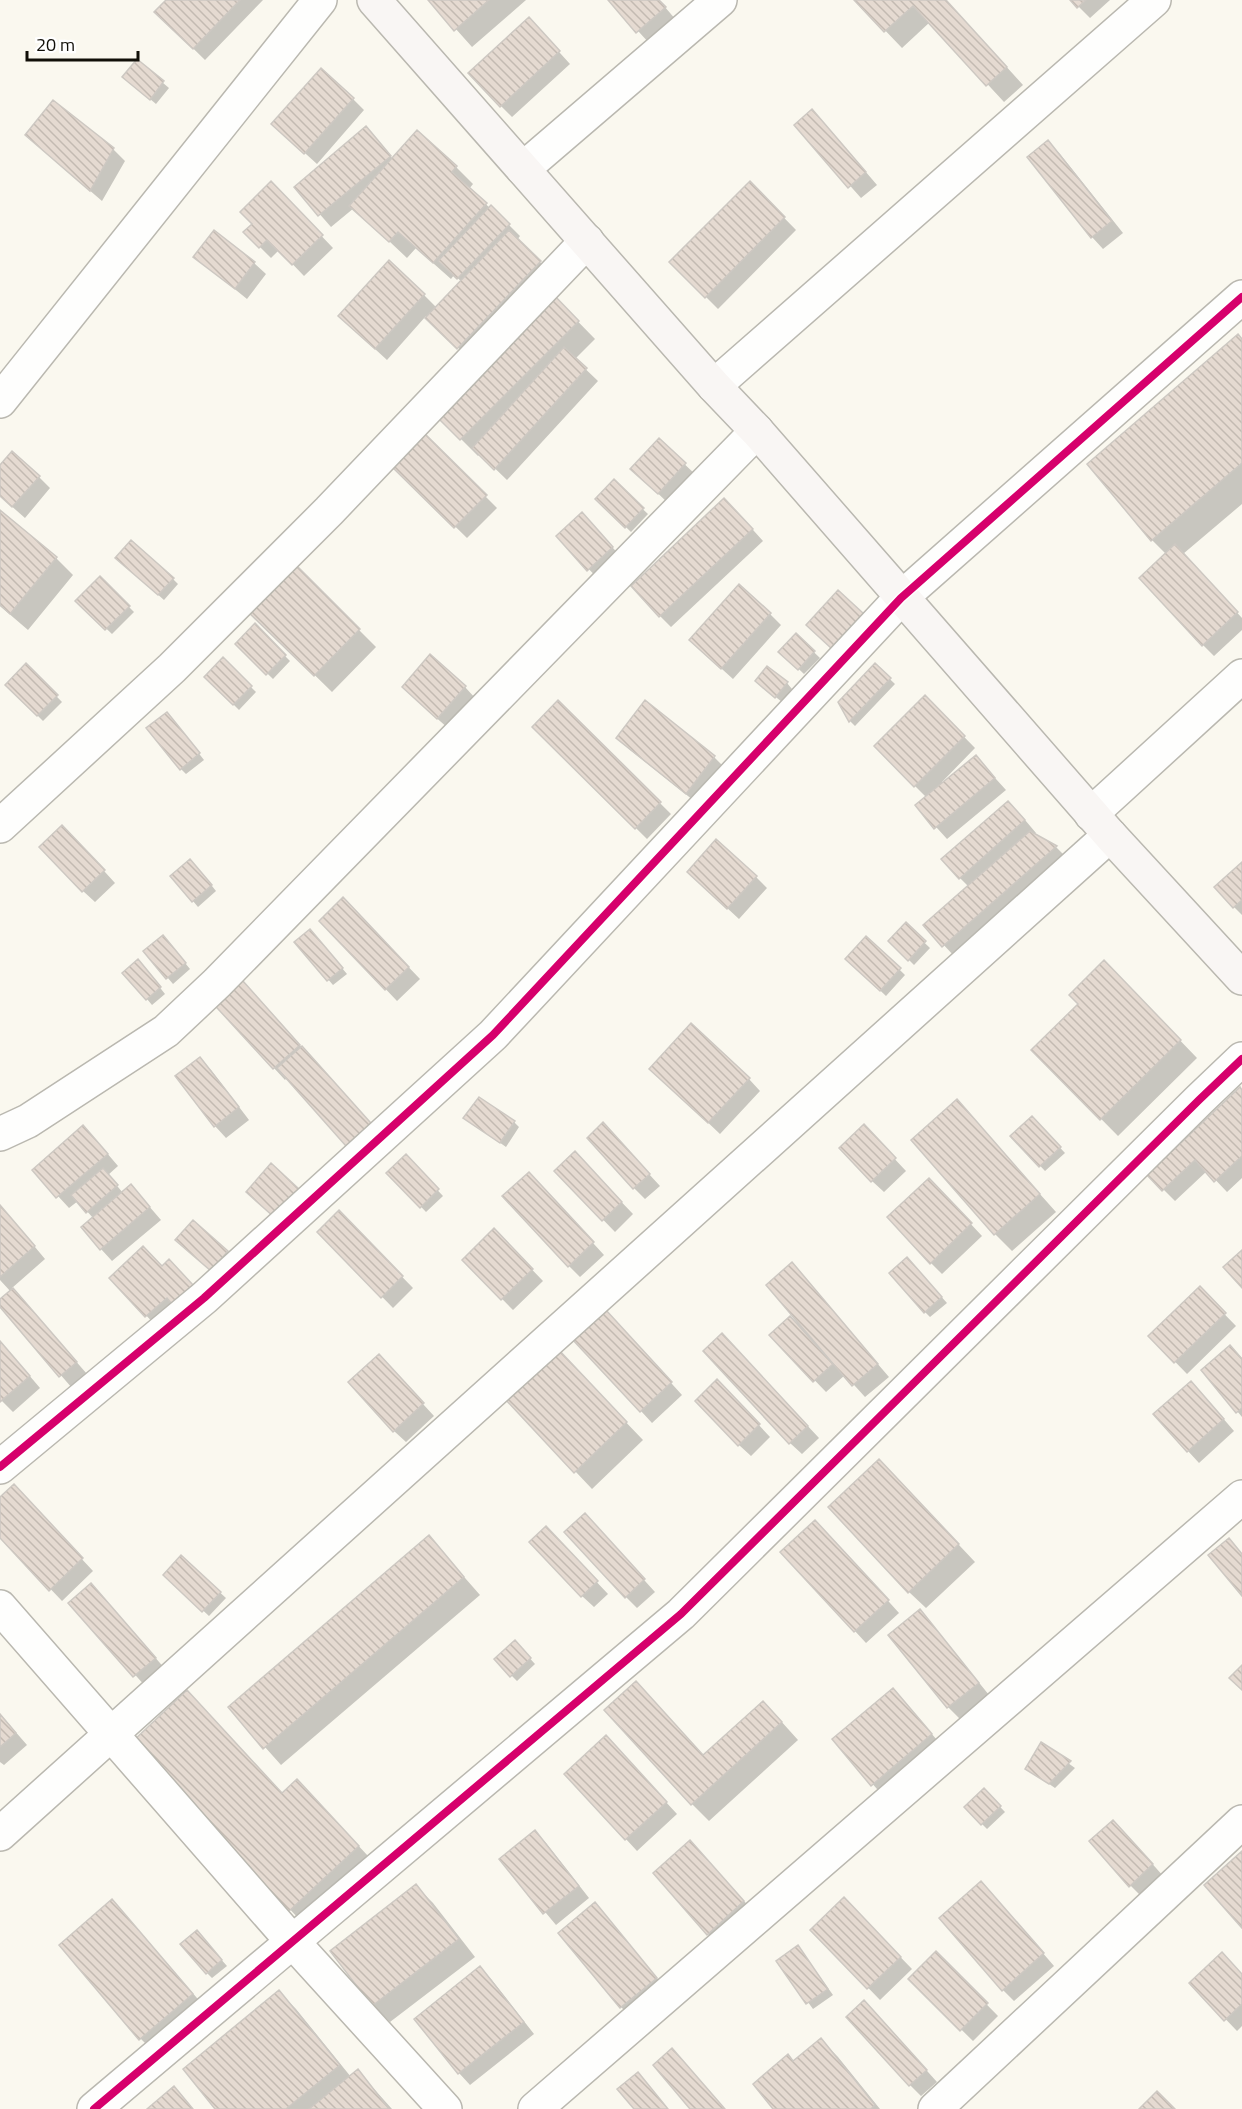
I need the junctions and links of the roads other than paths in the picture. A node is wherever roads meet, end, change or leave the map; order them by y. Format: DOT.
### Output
graph roads {
  1 [pos="320,0"];
  2 [pos="374,0"];
  3 [pos="720,0"];
  4 [pos="1154,0"];
  5 [pos="523,169"];
  6 [pos="587,241"];
  7 [pos="1242,297"];
  8 [pos="714,386"];
  9 [pos="0,401"];
  10 [pos="757,431"];
  11 [pos="901,598"];
  12 [pos="1242,676"];
  13 [pos="1101,824"];
  14 [pos="0,826"];
  15 [pos="1242,978"];
  16 [pos="1242,1059"];
  17 [pos="0,1134"];
  18 [pos="0,1467"];
  19 [pos="1242,1497"];
  20 [pos="0,1607"];
  21 [pos="111,1734"];
  22 [pos="1242,1822"];
  23 [pos="0,1834"];
  24 [pos="292,1941"];
  25 [pos="94,2109"];
  26 [pos="446,2109"];
  27 [pos="536,2109"];
  28 [pos="935,2109"];
  1 -- 9 [label="street"];
  2 -- 5 [label="street"];
  3 -- 5 [label="street"];
  4 -- 8 [label="street"];
  5 -- 6 [label="street"];
  6 -- 8 [label="street"];
  6 -- 14 [label="street"];
  7 -- 11 [label="street"];
  8 -- 10 [label="street"];
  10 -- 11 [label="street"];
  10 -- 17 [label="street"];
  11 -- 13 [label="street"];
  11 -- 18 [label="street"];
  12 -- 13 [label="street"];
  13 -- 15 [label="street"];
  13 -- 21 [label="street"];
  16 -- 24 [label="street"];
  19 -- 27 [label="street"];
  20 -- 21 [label="street"];
  21 -- 23 [label="street"];
  21 -- 24 [label="street"];
  22 -- 28 [label="street"];
  24 -- 25 [label="street"];
  24 -- 26 [label="street"];
}
